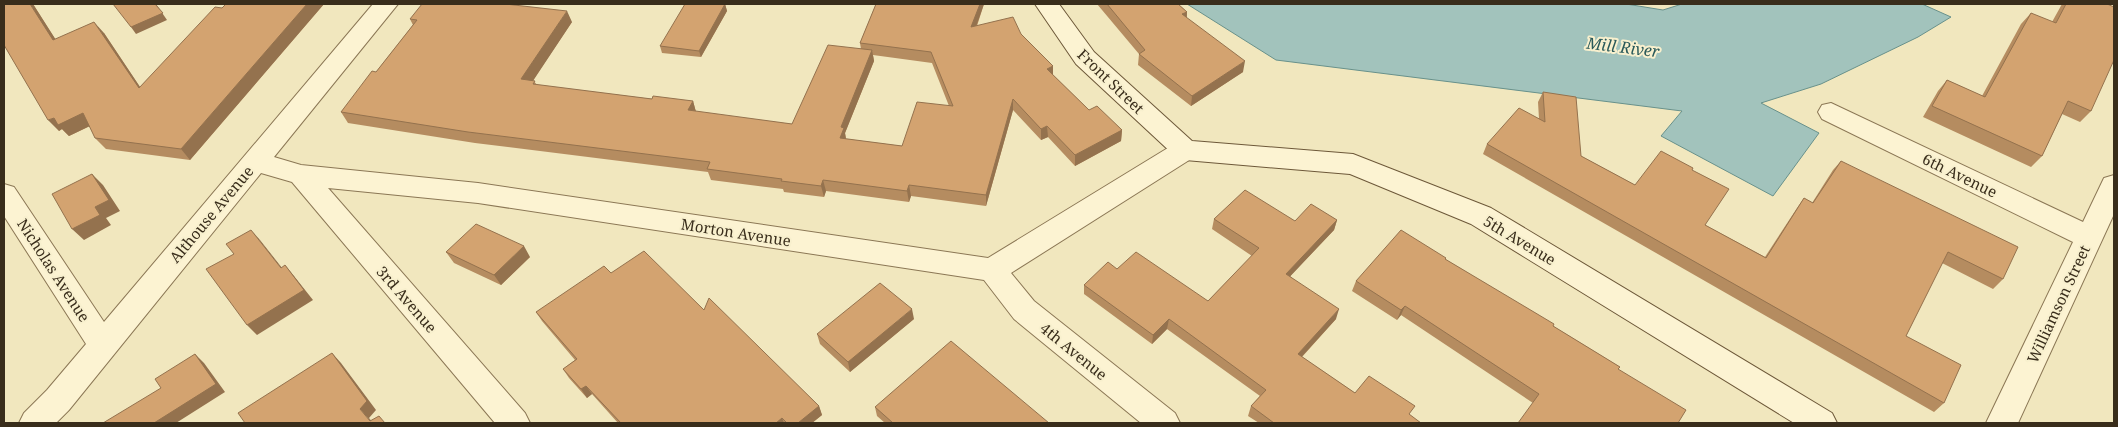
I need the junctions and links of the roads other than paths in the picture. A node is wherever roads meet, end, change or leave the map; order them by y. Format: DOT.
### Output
graph roads {
  1 [pos="386,4"];
  2 [pos="1047,4"];
  3 [pos="1831,112"];
  4 [pos="1185,150"];
  5 [pos="255,161"];
  6 [pos="300,175"];
  7 [pos="2114,185"];
  8 [pos="4,194"];
  9 [pos="2089,237"];
  10 [pos="992,270"];
  11 [pos="103,345"];
  12 [pos="35,423"];
  13 [pos="514,423"];
  14 [pos="1164,423"];
  15 [pos="1821,423"];
  16 [pos="2002,423"];
  1 -- 5 [label="street, Althouse Avenue"];
  2 -- 4 [label="street, Front Street"];
  3 -- 9 [label="street, 6th Avenue"];
  4 -- 10 [label="street"];
  4 -- 15 [label="street, 5th Avenue"];
  5 -- 6 [label="street, Morton Avenue"];
  5 -- 11 [label="street, Althouse Avenue"];
  6 -- 10 [label="street, Morton Avenue"];
  6 -- 13 [label="street, 3rd Avenue"];
  7 -- 9 [label="street, Williamson Street"];
  8 -- 11 [label="street, Nicholas Avenue"];
  9 -- 16 [label="street, Williamson Street"];
  10 -- 14 [label="street, 4th Avenue"];
  11 -- 12 [label="street, Althouse Avenue"];
}
